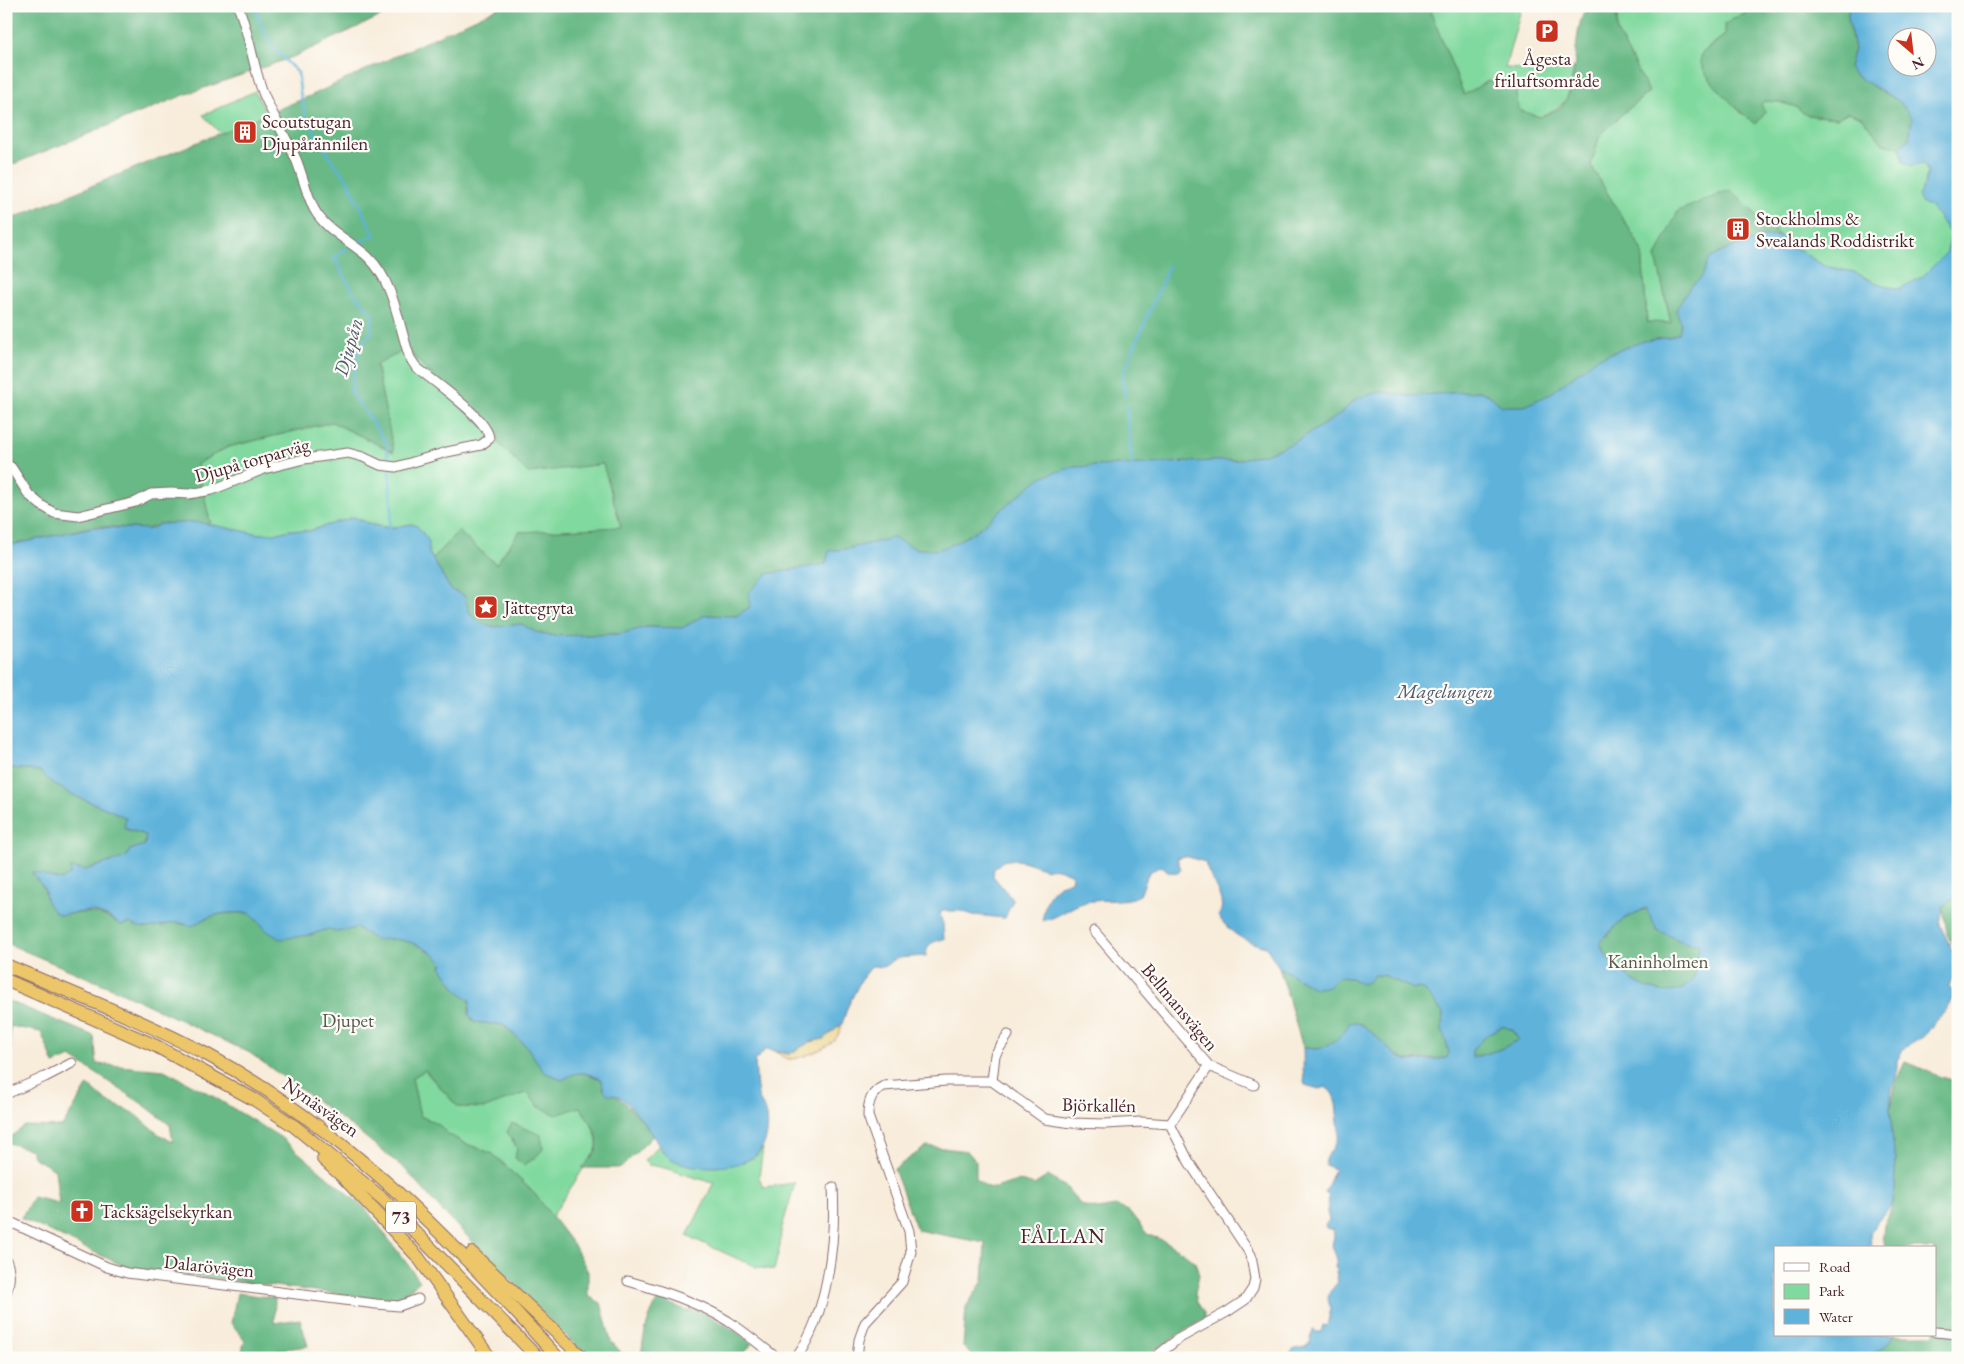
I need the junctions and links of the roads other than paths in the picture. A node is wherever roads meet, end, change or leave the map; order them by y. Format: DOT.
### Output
graph roads {
  1 [pos="238,6"];
  2 [pos="6,464"];
  3 [pos="1094,931"];
  4 [pos="6,965"];
  5 [pos="6,980"];
  6 [pos="1008,1035"];
  7 [pos="72,1063"];
  8 [pos="1208,1066"];
  9 [pos="992,1081"];
  10 [pos="1254,1085"];
  11 [pos="6,1094"];
  12 [pos="255,1100"];
  13 [pos="1170,1124"];
  14 [pos="393,1187"];
  15 [pos="833,1187"];
  16 [pos="6,1220"];
  17 [pos="6,1260"];
  18 [pos="628,1281"];
  19 [pos="6,1294"];
  20 [pos="418,1299"];
  21 [pos="1936,1332"];
  22 [pos="1958,1334"];
  23 [pos="535,1355"];
  24 [pos="490,1358"];
  25 [pos="558,1358"];
  26 [pos="583,1358"];
  27 [pos="778,1358"];
  28 [pos="796,1358"];
  29 [pos="856,1358"];
  30 [pos="1154,1358"];
  1 -- 2 [label="street, Djupå torparväg"];
  3 -- 8 [label="street, Bellmansvägen"];
  4 -- 14 [label="highway, Nynäsvägen / 73"];
  5 -- 12 [label="highway, Nynäsvägen / 73"];
  6 -- 9 [label="street"];
  7 -- 11 [label="street"];
  8 -- 10 [label="street, Bellmansvägen"];
  8 -- 13 [label="street"];
  9 -- 13 [label="street, Björkallén"];
  9 -- 29 [label="street"];
  12 -- 23 [label="highway, Nynäsvägen / 73"];
  12 -- 24 [label="highway"];
  13 -- 30 [label="street"];
  14 -- 25 [label="highway, Nynäsvägen / 73"];
  14 -- 26 [label="highway"];
  15 -- 28 [label="street"];
  16 -- 20 [label="street, Dalarövägen"];
  17 -- 19 [label="street"];
  18 -- 27 [label="street"];
  21 -- 22 [label="street"];
}
